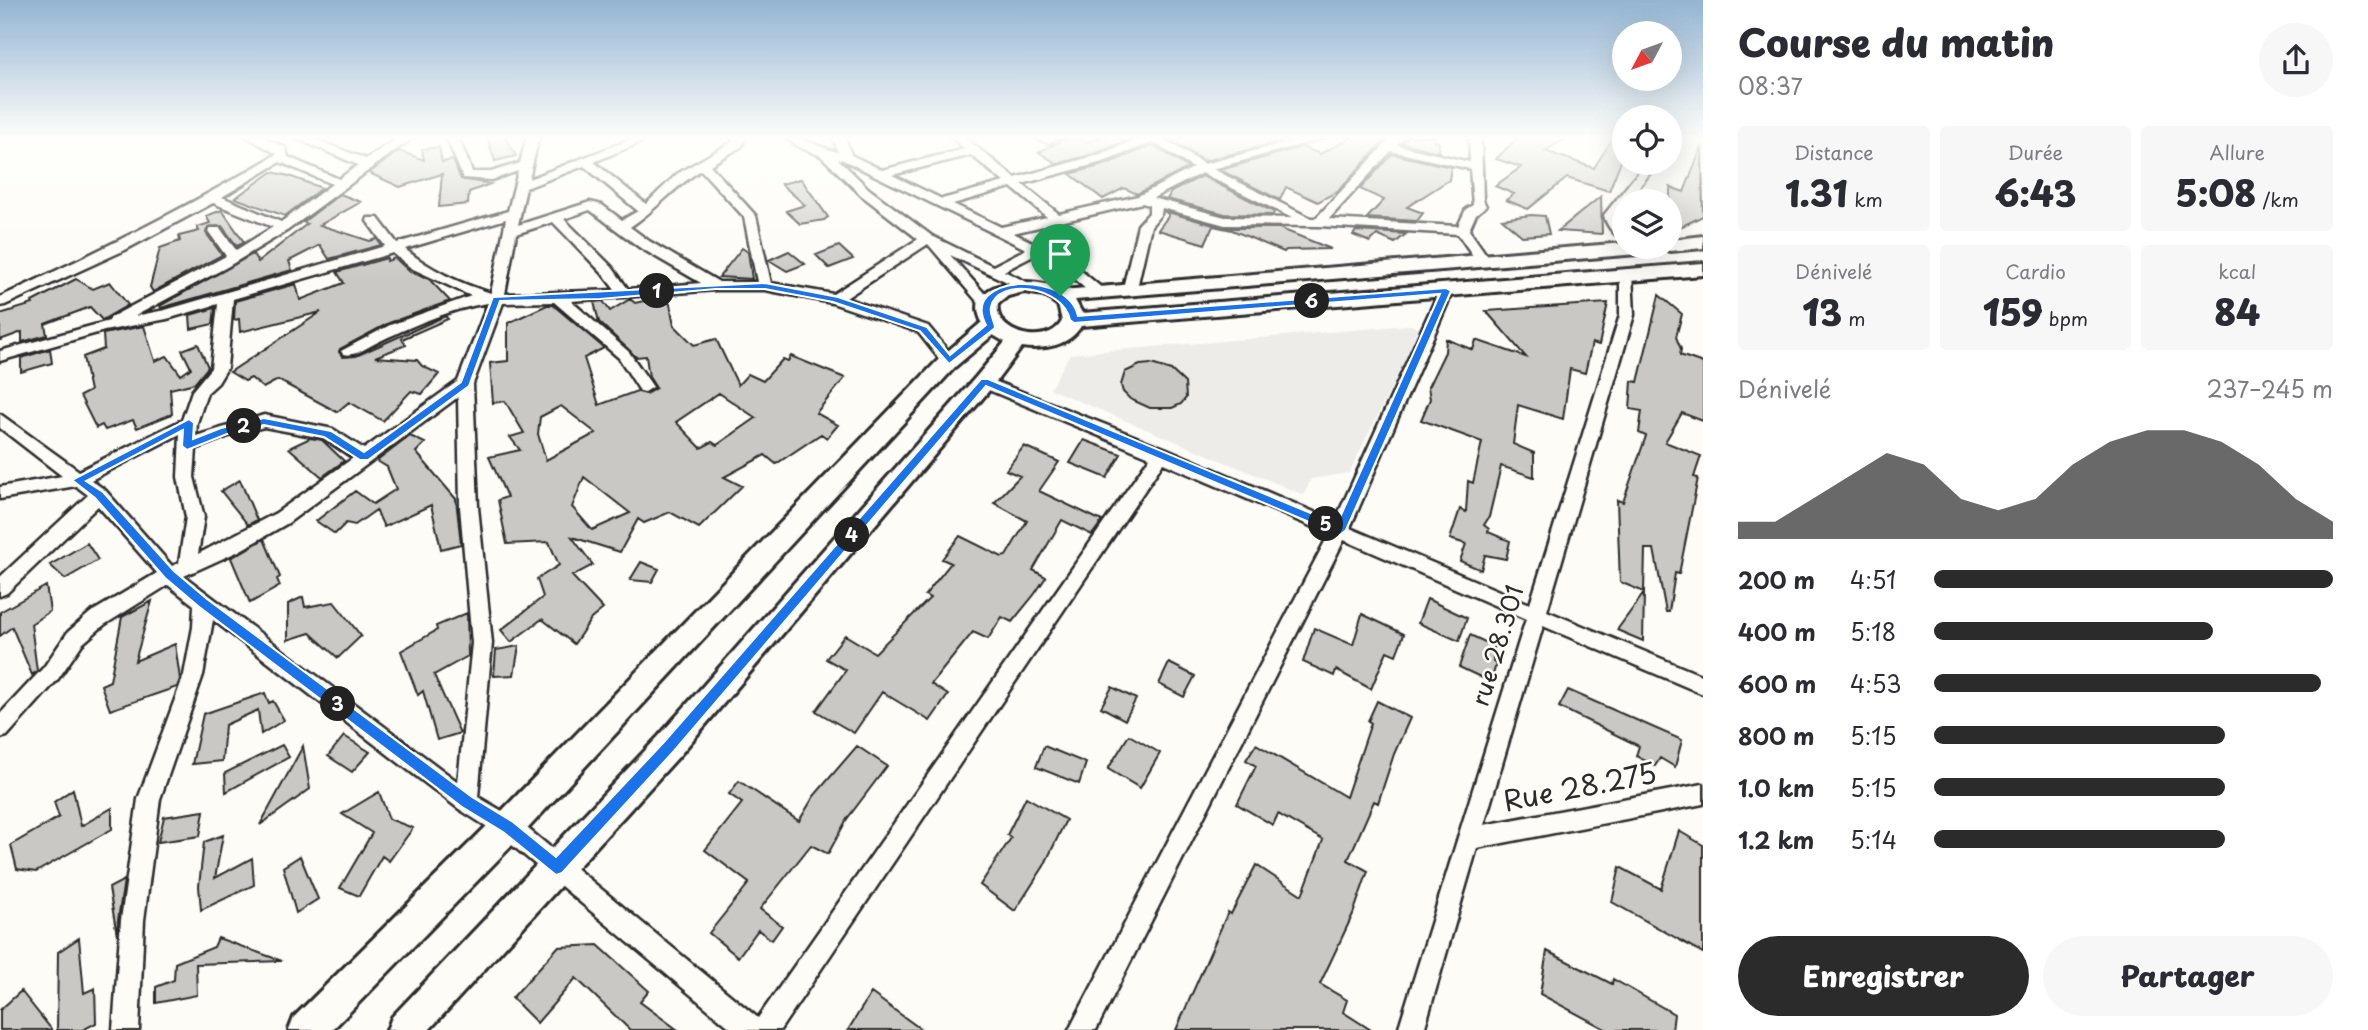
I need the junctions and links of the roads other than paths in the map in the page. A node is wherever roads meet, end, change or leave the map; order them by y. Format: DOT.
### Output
graph roads {
  1 [pos="236,184"];
  2 [pos="338,184"];
  3 [pos="525,184"];
  4 [pos="614,184"];
  5 [pos="674,184"];
  6 [pos="720,184"];
  7 [pos="856,184"];
  8 [pos="901,184"];
  9 [pos="1003,184"];
  10 [pos="1017,184"];
  11 [pos="1176,184"];
  12 [pos="1235,184"];
  13 [pos="1350,184"];
  14 [pos="1476,184"];
  15 [pos="520,186"];
  16 [pos="212,198"];
  17 [pos="1149,201"];
  18 [pos="941,203"];
  19 [pos="646,211"];
  20 [pos="514,213"];
  21 [pos="555,216"];
  22 [pos="1057,219"];
  23 [pos="373,221"];
  24 [pos="1314,222"];
  25 [pos="283,227"];
  26 [pos="620,227"];
  27 [pos="1462,230"];
  28 [pos="215,231"];
  29 [pos="1002,231"];
  30 [pos="510,232"];
  31 [pos="927,239"];
  32 [pos="1703,242"];
  33 [pos="1682,244"];
  34 [pos="1612,247"];
  35 [pos="395,248"];
  36 [pos="1035,250"];
  37 [pos="234,257"];
  38 [pos="1483,260"];
  39 [pos="1703,269"];
  40 [pos="993,271"];
  41 [pos="1627,276"];
  42 [pos="716,286"];
  43 [pos="765,286"];
  44 [pos="1024,286"];
  45 [pos="1130,288"];
  46 [pos="1446,291"];
  47 [pos="1098,292"];
  48 [pos="624,294"];
  49 [pos="226,296"];
  50 [pos="1060,296"];
  51 [pos="556,297"];
  52 [pos="497,299"];
  53 [pos="835,299"];
  54 [pos="0,302"];
  55 [pos="989,314"];
  56 [pos="1074,320"];
  57 [pos="103,327"];
  58 [pos="1017,340"];
  59 [pos="348,351"];
  60 [pos="0,356"];
  61 [pos="949,361"];
  62 [pos="984,382"];
  63 [pos="465,384"];
  64 [pos="645,387"];
  65 [pos="0,420"];
  66 [pos="189,423"];
  67 [pos="187,446"];
  68 [pos="1161,453"];
  69 [pos="364,457"];
  70 [pos="77,480"];
  71 [pos="0,493"];
  72 [pos="99,495"];
  73 [pos="1340,530"];
  74 [pos="178,571"];
  75 [pos="0,588"];
  76 [pos="203,602"];
  77 [pos="1534,615"];
  78 [pos="1703,685"];
  79 [pos="0,729"];
  80 [pos="1703,794"];
  81 [pos="467,802"];
  82 [pos="508,827"];
  83 [pos="1468,839"];
  84 [pos="556,867"];
  85 [pos="126,1030"];
  86 [pos="307,1030"];
  87 [pos="405,1030"];
  88 [pos="752,1030"];
  89 [pos="765,1030"];
  90 [pos="1082,1030"];
  91 [pos="1411,1030"];
  1 -- 16 [label="street"];
  2 -- 25 [label="street"];
  3 -- 15 [label="street"];
  4 -- 19 [label="street"];
  5 -- 19 [label="street"];
  6 -- 43 [label="street"];
  7 -- 31 [label="street"];
  8 -- 18 [label="street"];
  9 -- 18 [label="street"];
  10 -- 22 [label="street"];
  11 -- 17 [label="street"];
  12 -- 24 [label="street"];
  13 -- 24 [label="street"];
  14 -- 27 [label="street"];
  15 -- 20 [label="street"];
  16 -- 25 [label="street"];
  16 -- 54 [label="street"];
  17 -- 22 [label="street"];
  17 -- 24 [label="street"];
  17 -- 45 [label="street"];
  18 -- 29 [label="street"];
  19 -- 26 [label="street"];
  20 -- 30 [label="street"];
  20 -- 35 [label="street"];
  21 -- 26 [label="street"];
  21 -- 30 [label="street"];
  21 -- 48 [label="street"];
  22 -- 29 [label="street"];
  23 -- 35 [label="street"];
  24 -- 27 [label="street"];
  25 -- 37 [label="street"];
  26 -- 42 [label="street"];
  27 -- 38 [label="street"];
  28 -- 37 [label="street"];
  29 -- 36 [label="street"];
  30 -- 52 [label="street"];
  31 -- 40 [label="street"];
  31 -- 53 [label="street"];
  31 -- 55 [label="street"];
  32 -- 33 [label="main road"];
  34 -- 38 [label="main road"];
  35 -- 49 [label="street"];
  35 -- 52 [label="street"];
  36 -- 40 [label="street"];
  36 -- 47 [label="street"];
  37 -- 57 [label="street"];
  38 -- 45 [label="main road"];
  39 -- 41 [label="main road"];
  40 -- 44 [label="street"];
  41 -- 46 [label="main road"];
  41 -- 77 [label="street, rue 28.301"];
  42 -- 43 [label="street"];
  42 -- 48 [label="street"];
  43 -- 53 [label="street"];
  44 -- 50 [label="main road"];
  44 -- 55 [label="main road"];
  45 -- 47 [label="main road"];
  46 -- 56 [label="main road"];
  46 -- 73 [label="street"];
  47 -- 50 [label="main road"];
  48 -- 51 [label="street"];
  49 -- 57 [label="street"];
  49 -- 66 [label="street"];
  50 -- 56 [label="main road"];
  51 -- 52 [label="street"];
  51 -- 64 [label="street"];
  52 -- 59 [label="street"];
  52 -- 63 [label="street"];
  53 -- 61 [label="street"];
  55 -- 58 [label="main road"];
  55 -- 61 [label="main road"];
  56 -- 58 [label="main road"];
  57 -- 60 [label="street"];
  58 -- 62 [label="main road"];
  61 -- 82 [label="main road"];
  62 -- 68 [label="street"];
  62 -- 84 [label="main road"];
  63 -- 69 [label="street"];
  63 -- 81 [label="street"];
  65 -- 70 [label="street"];
  66 -- 67 [label="street"];
  66 -- 70 [label="street"];
  67 -- 69 [label="street"];
  67 -- 74 [label="street"];
  68 -- 73 [label="street"];
  68 -- 89 [label="street"];
  69 -- 74 [label="street"];
  70 -- 71 [label="street"];
  70 -- 72 [label="street"];
  72 -- 74 [label="street"];
  72 -- 75 [label="street"];
  73 -- 77 [label="street"];
  73 -- 90 [label="street"];
  74 -- 76 [label="street"];
  74 -- 79 [label="street"];
  76 -- 81 [label="street"];
  76 -- 85 [label="street"];
  77 -- 78 [label="street"];
  77 -- 83 [label="street, rue 28.301"];
  80 -- 83 [label="street, Rue 28.275"];
  81 -- 82 [label="street"];
  82 -- 84 [label="street"];
  82 -- 86 [label="main road"];
  83 -- 91 [label="street, rue 28.301"];
  84 -- 87 [label="main road"];
  84 -- 88 [label="street"];
}
